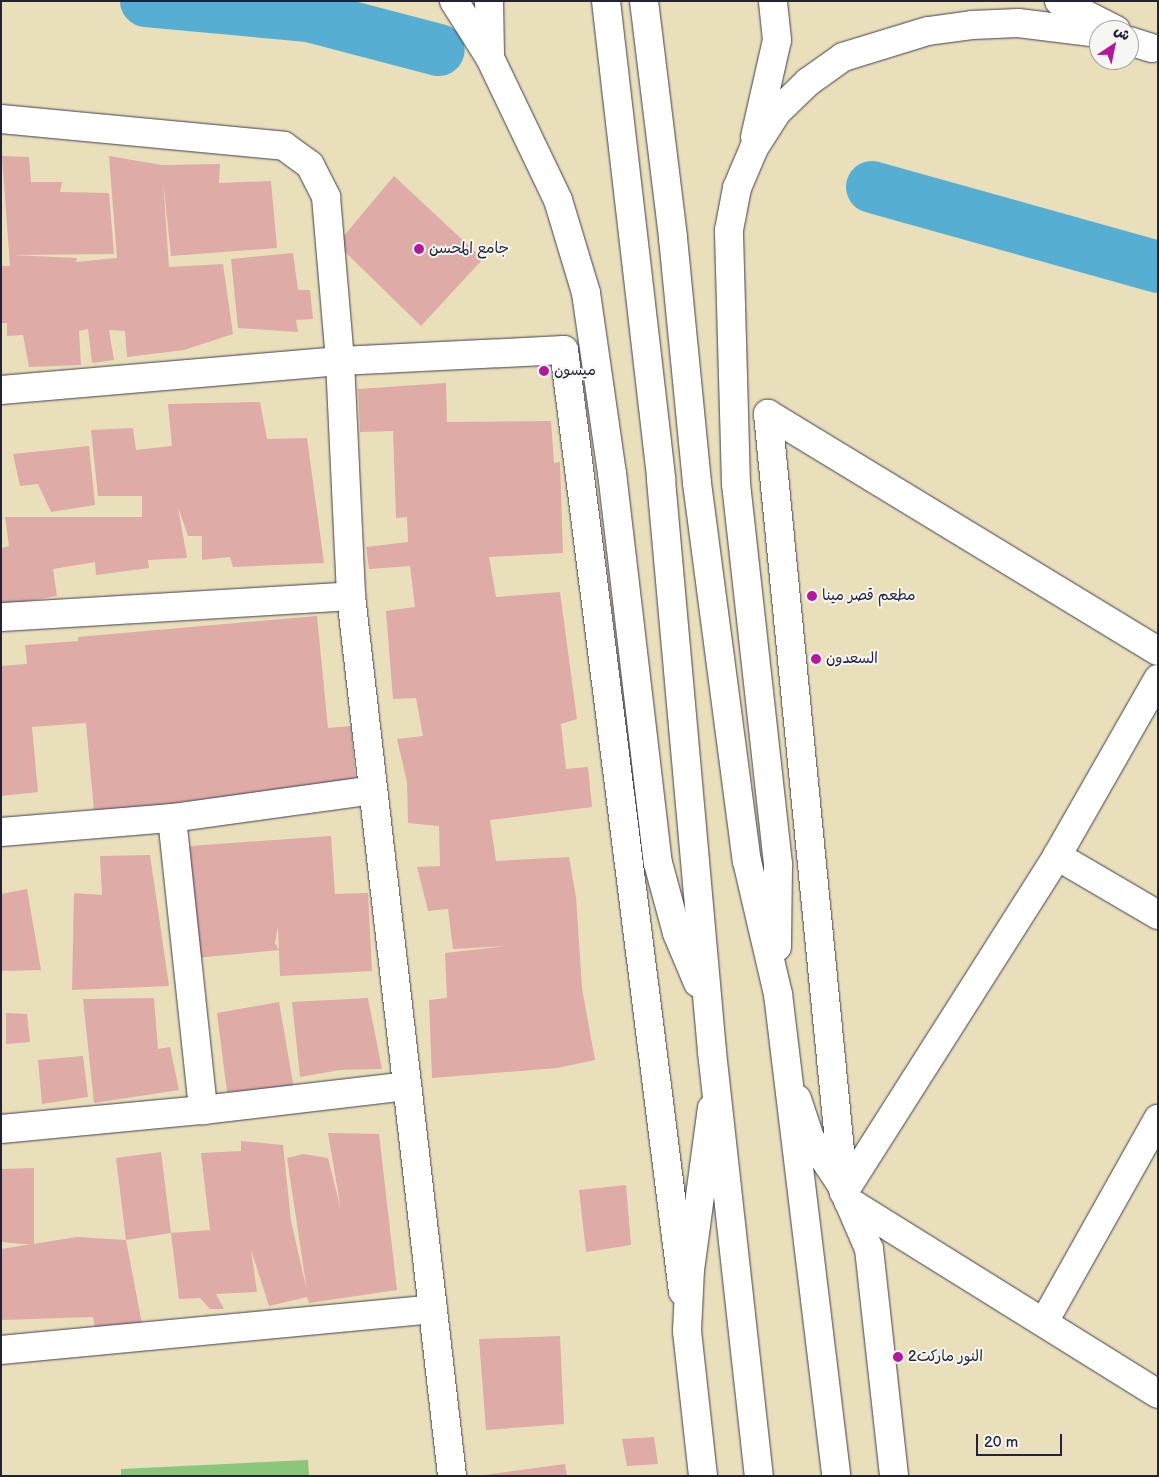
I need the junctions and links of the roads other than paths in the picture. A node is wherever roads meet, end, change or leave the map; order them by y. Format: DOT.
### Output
graph roads {
  1 [pos="454,1"];
  2 [pos="489,1"];
  3 [pos="606,1"];
  4 [pos="644,1"];
  5 [pos="773,1"];
  6 [pos="1059,1"];
  7 [pos="1096,20"];
  8 [pos="1089,33"];
  9 [pos="490,58"];
  10 [pos="1,119"];
  11 [pos="754,148"];
  12 [pos="340,361"];
  13 [pos="1,390"];
  14 [pos="351,596"];
  15 [pos="1,618"];
  16 [pos="1158,651"];
  17 [pos="1158,679"];
  18 [pos="373,790"];
  19 [pos="172,818"];
  20 [pos="1,832"];
  21 [pos="1057,856"];
  22 [pos="1158,915"];
  23 [pos="778,994"];
  24 [pos="707,1000"];
  25 [pos="783,1041"];
  26 [pos="712,1052"];
  27 [pos="407,1086"];
  28 [pos="203,1110"];
  29 [pos="1158,1119"];
  30 [pos="1,1129"];
  31 [pos="846,1196"];
  32 [pos="433,1309"];
  33 [pos="1044,1322"];
  34 [pos="687,1331"];
  35 [pos="1,1350"];
  36 [pos="1158,1394"];
  37 [pos="452,1476"];
  38 [pos="703,1476"];
  39 [pos="759,1476"];
  40 [pos="836,1476"];
  41 [pos="894,1476"];
  1 -- 9 [label="main road"];
  2 -- 9 [label="main road"];
  3 -- 24 [label="main road"];
  4 -- 23 [label="main road"];
  5 -- 11 [label="main road"];
  6 -- 7 [label="main road"];
  8 -- 11 [label="main road"];
  9 -- 24 [label="main road"];
  10 -- 12 [label="main road"];
  11 -- 23 [label="main road"];
  12 -- 13 [label="main road"];
  12 -- 14 [label="main road"];
  12 -- 34 [label="main road"];
  14 -- 15 [label="main road"];
  14 -- 18 [label="main road"];
  16 -- 31 [label="main road"];
  17 -- 21 [label="main road"];
  18 -- 19 [label="main road"];
  18 -- 27 [label="main road"];
  19 -- 20 [label="main road"];
  19 -- 28 [label="main road"];
  21 -- 22 [label="main road"];
  21 -- 31 [label="main road"];
  23 -- 25 [label="main road"];
  24 -- 26 [label="main road"];
  25 -- 31 [label="main road"];
  25 -- 40 [label="main road"];
  26 -- 34 [label="main road"];
  26 -- 39 [label="main road"];
  27 -- 28 [label="main road"];
  27 -- 32 [label="main road"];
  28 -- 30 [label="main road"];
  29 -- 33 [label="main road"];
  31 -- 33 [label="main road"];
  31 -- 41 [label="main road"];
  32 -- 35 [label="main road"];
  32 -- 37 [label="main road"];
  33 -- 36 [label="main road"];
  34 -- 38 [label="main road"];
}
